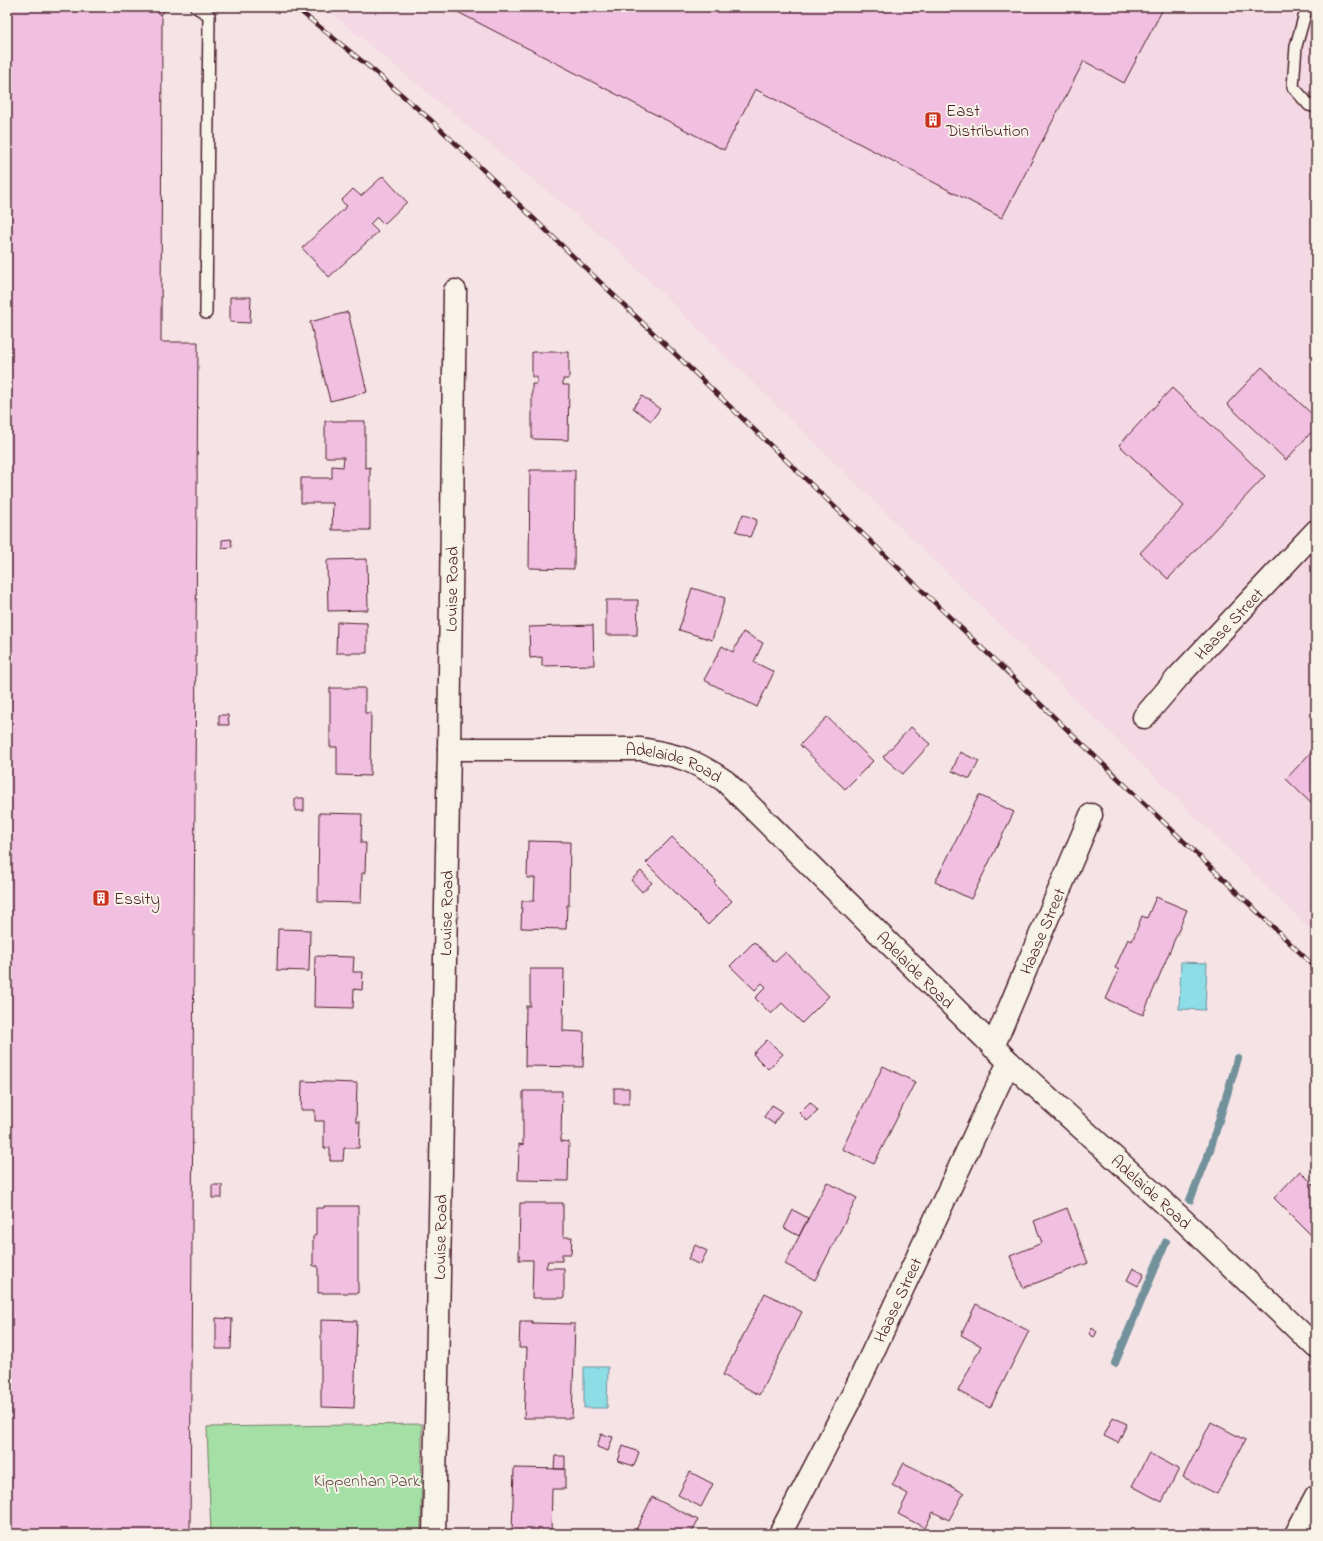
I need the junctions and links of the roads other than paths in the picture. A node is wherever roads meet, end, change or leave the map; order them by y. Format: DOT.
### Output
graph roads {
  1 [pos="196,7"];
  2 [pos="1307,7"];
  3 [pos="1316,107"];
  4 [pos="455,291"];
  5 [pos="206,313"];
  6 [pos="1316,531"];
  7 [pos="1144,717"];
  8 [pos="449,749"];
  9 [pos="1091,815"];
  10 [pos="993,1047"];
  11 [pos="1009,1062"];
  12 [pos="1316,1347"];
  13 [pos="1316,1496"];
  14 [pos="434,1534"];
  15 [pos="780,1534"];
  16 [pos="1296,1534"];
  1 -- 5 [label="lane"];
  2 -- 3 [label="lane"];
  4 -- 8 [label="street, Louise Road"];
  6 -- 7 [label="street, Haase Street"];
  8 -- 10 [label="street, Adelaide Road"];
  8 -- 14 [label="street, Louise Road"];
  9 -- 10 [label="street, Haase Street"];
  10 -- 11 [label="street, Adelaide Road"];
  11 -- 12 [label="street, Adelaide Road"];
  11 -- 15 [label="street, Haase Street"];
  13 -- 16 [label="street"];
}
